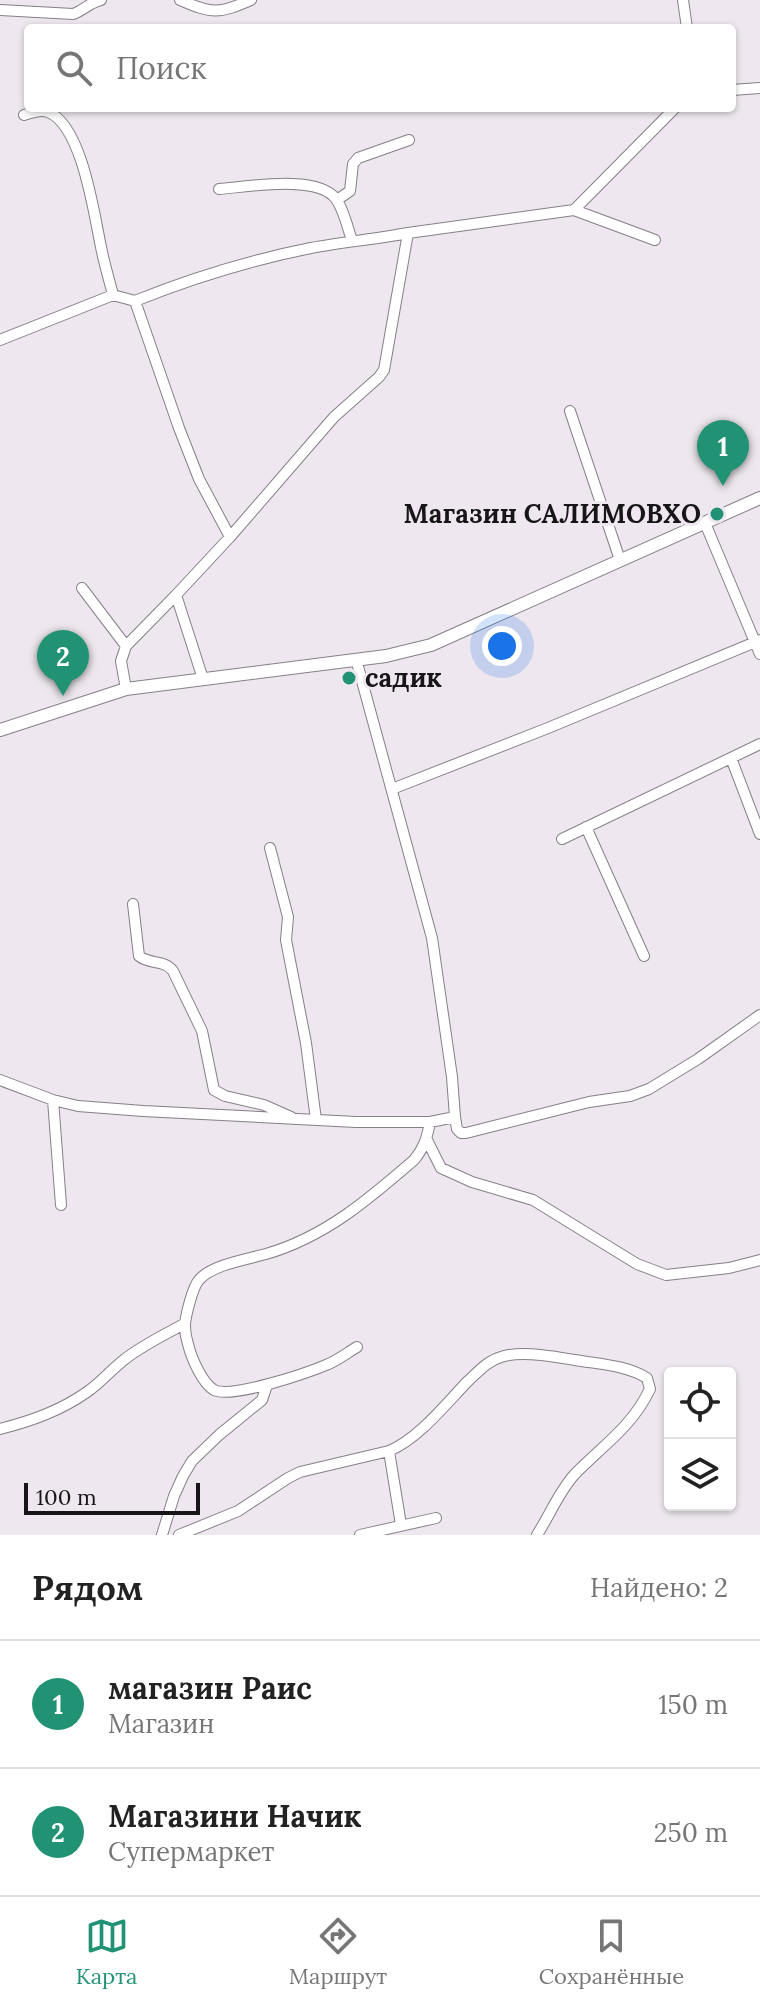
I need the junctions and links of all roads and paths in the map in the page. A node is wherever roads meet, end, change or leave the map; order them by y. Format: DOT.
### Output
graph roads {
  1 [pos="101,0"];
  2 [pos="180,0"];
  3 [pos="251,0"];
  4 [pos="683,0"];
  5 [pos="0,10"];
  6 [pos="686,24"];
  7 [pos="760,88"];
  8 [pos="736,90"];
  9 [pos="35,112"];
  10 [pos="48,112"];
  11 [pos="671,112"];
  12 [pos="24,115"];
  13 [pos="409,140"];
  14 [pos="219,189"];
  15 [pos="337,200"];
  16 [pos="574,210"];
  17 [pos="408,233"];
  18 [pos="655,240"];
  19 [pos="352,241"];
  20 [pos="113,295"];
  21 [pos="135,301"];
  22 [pos="0,340"];
  23 [pos="570,411"];
  24 [pos="760,498"];
  25 [pos="705,523"];
  26 [pos="230,537"];
  27 [pos="620,560"];
  28 [pos="82,588"];
  29 [pos="176,595"];
  30 [pos="757,641"];
  31 [pos="126,646"];
  32 [pos="760,654"];
  33 [pos="356,659"];
  34 [pos="203,679"];
  35 [pos="126,689"];
  36 [pos="0,730"];
  37 [pos="760,744"];
  38 [pos="731,758"];
  39 [pos="392,789"];
  40 [pos="586,827"];
  41 [pos="760,834"];
  42 [pos="562,839"];
  43 [pos="270,848"];
  44 [pos="133,904"];
  45 [pos="644,956"];
  46 [pos="760,1015"];
  47 [pos="0,1080"];
  48 [pos="53,1100"];
  49 [pos="455,1117"];
  50 [pos="316,1120"];
  51 [pos="301,1121"];
  52 [pos="430,1122"];
  53 [pos="427,1140"];
  54 [pos="61,1205"];
  55 [pos="760,1260"];
  56 [pos="184,1324"];
  57 [pos="357,1347"];
  58 [pos="267,1385"];
  59 [pos="0,1429"];
  60 [pos="389,1451"];
  61 [pos="436,1518"];
  62 [pos="401,1525"];
  63 [pos="162,1535"];
  64 [pos="179,1535"];
  65 [pos="360,1535"];
  66 [pos="537,1535"];
  1 -- 5 [label="street"];
  2 -- 3 [label="street"];
  4 -- 6 [label="street"];
  7 -- 8 [label="street"];
  9 -- 12 [label="street"];
  10 -- 20 [label="street"];
  11 -- 16 [label="street"];
  13 -- 15 [label="street"];
  14 -- 15 [label="street"];
  15 -- 19 [label="street"];
  16 -- 17 [label="street"];
  16 -- 18 [label="street"];
  17 -- 19 [label="street"];
  17 -- 26 [label="street"];
  19 -- 21 [label="street"];
  20 -- 21 [label="street"];
  20 -- 22 [label="street"];
  21 -- 26 [label="street"];
  23 -- 27 [label="street"];
  24 -- 25 [label="street"];
  25 -- 27 [label="street"];
  25 -- 30 [label="street"];
  26 -- 29 [label="street"];
  27 -- 33 [label="street"];
  28 -- 31 [label="street"];
  29 -- 31 [label="street"];
  29 -- 34 [label="street"];
  30 -- 32 [label="street"];
  30 -- 39 [label="street"];
  31 -- 35 [label="street"];
  33 -- 34 [label="street"];
  33 -- 39 [label="street"];
  34 -- 35 [label="street"];
  35 -- 36 [label="street"];
  37 -- 38 [label="street"];
  38 -- 40 [label="street"];
  38 -- 41 [label="street"];
  39 -- 49 [label="street"];
  40 -- 42 [label="street"];
  40 -- 45 [label="street"];
  43 -- 50 [label="street"];
  44 -- 51 [label="street"];
  46 -- 49 [label="street"];
  47 -- 48 [label="street"];
  48 -- 51 [label="street"];
  48 -- 54 [label="street"];
  49 -- 52 [label="street"];
  50 -- 51 [label="street"];
  50 -- 52 [label="street"];
  52 -- 53 [label="street"];
  53 -- 55 [label="street"];
  53 -- 56 [label="street"];
  56 -- 58 [label="street"];
  56 -- 59 [label="street"];
  57 -- 58 [label="street"];
  58 -- 63 [label="street"];
  60 -- 62 [label="street"];
  60 -- 64 [label="street"];
  60 -- 66 [label="street"];
  61 -- 62 [label="street"];
  62 -- 65 [label="street"];
}
